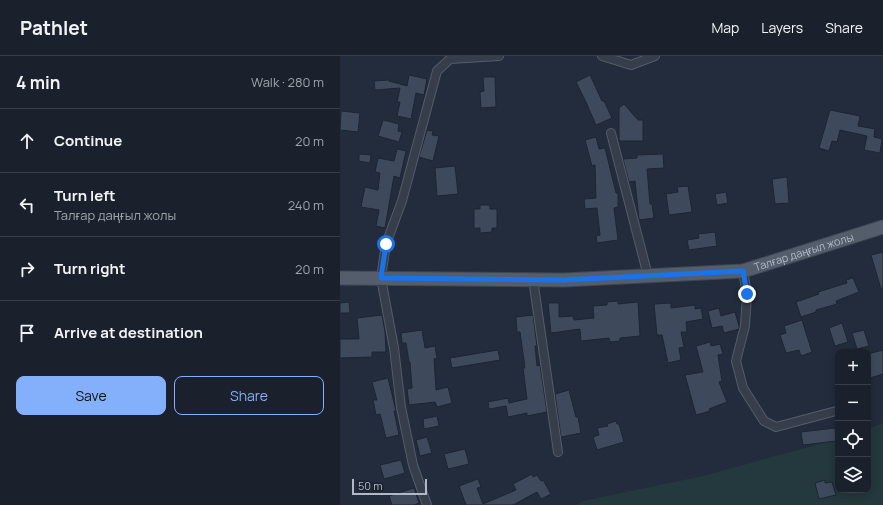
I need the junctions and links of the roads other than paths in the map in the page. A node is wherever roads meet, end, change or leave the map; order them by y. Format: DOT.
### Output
graph roads {
  1 [pos="499,56"];
  2 [pos="602,56"];
  3 [pos="655,56"];
  4 [pos="611,133"];
  5 [pos="883,227"];
  6 [pos="743,271"];
  7 [pos="648,276"];
  8 [pos="340,278"];
  9 [pos="381,278"];
  10 [pos="533,279"];
  11 [pos="835,411"];
  12 [pos="558,452"];
  13 [pos="428,505"];
  1 -- 9 [label="street"];
  2 -- 3 [label="street"];
  4 -- 7 [label="street"];
  5 -- 6 [label="main road, Талғар даңғыл жолы"];
  6 -- 7 [label="main road, Талғар даңғыл жолы"];
  6 -- 11 [label="street"];
  7 -- 10 [label="main road, Талғар даңғыл жолы"];
  8 -- 9 [label="main road, Талғар даңғыл жолы"];
  9 -- 10 [label="main road, Талғар даңғыл жолы"];
  9 -- 13 [label="street"];
  10 -- 12 [label="street"];
}
